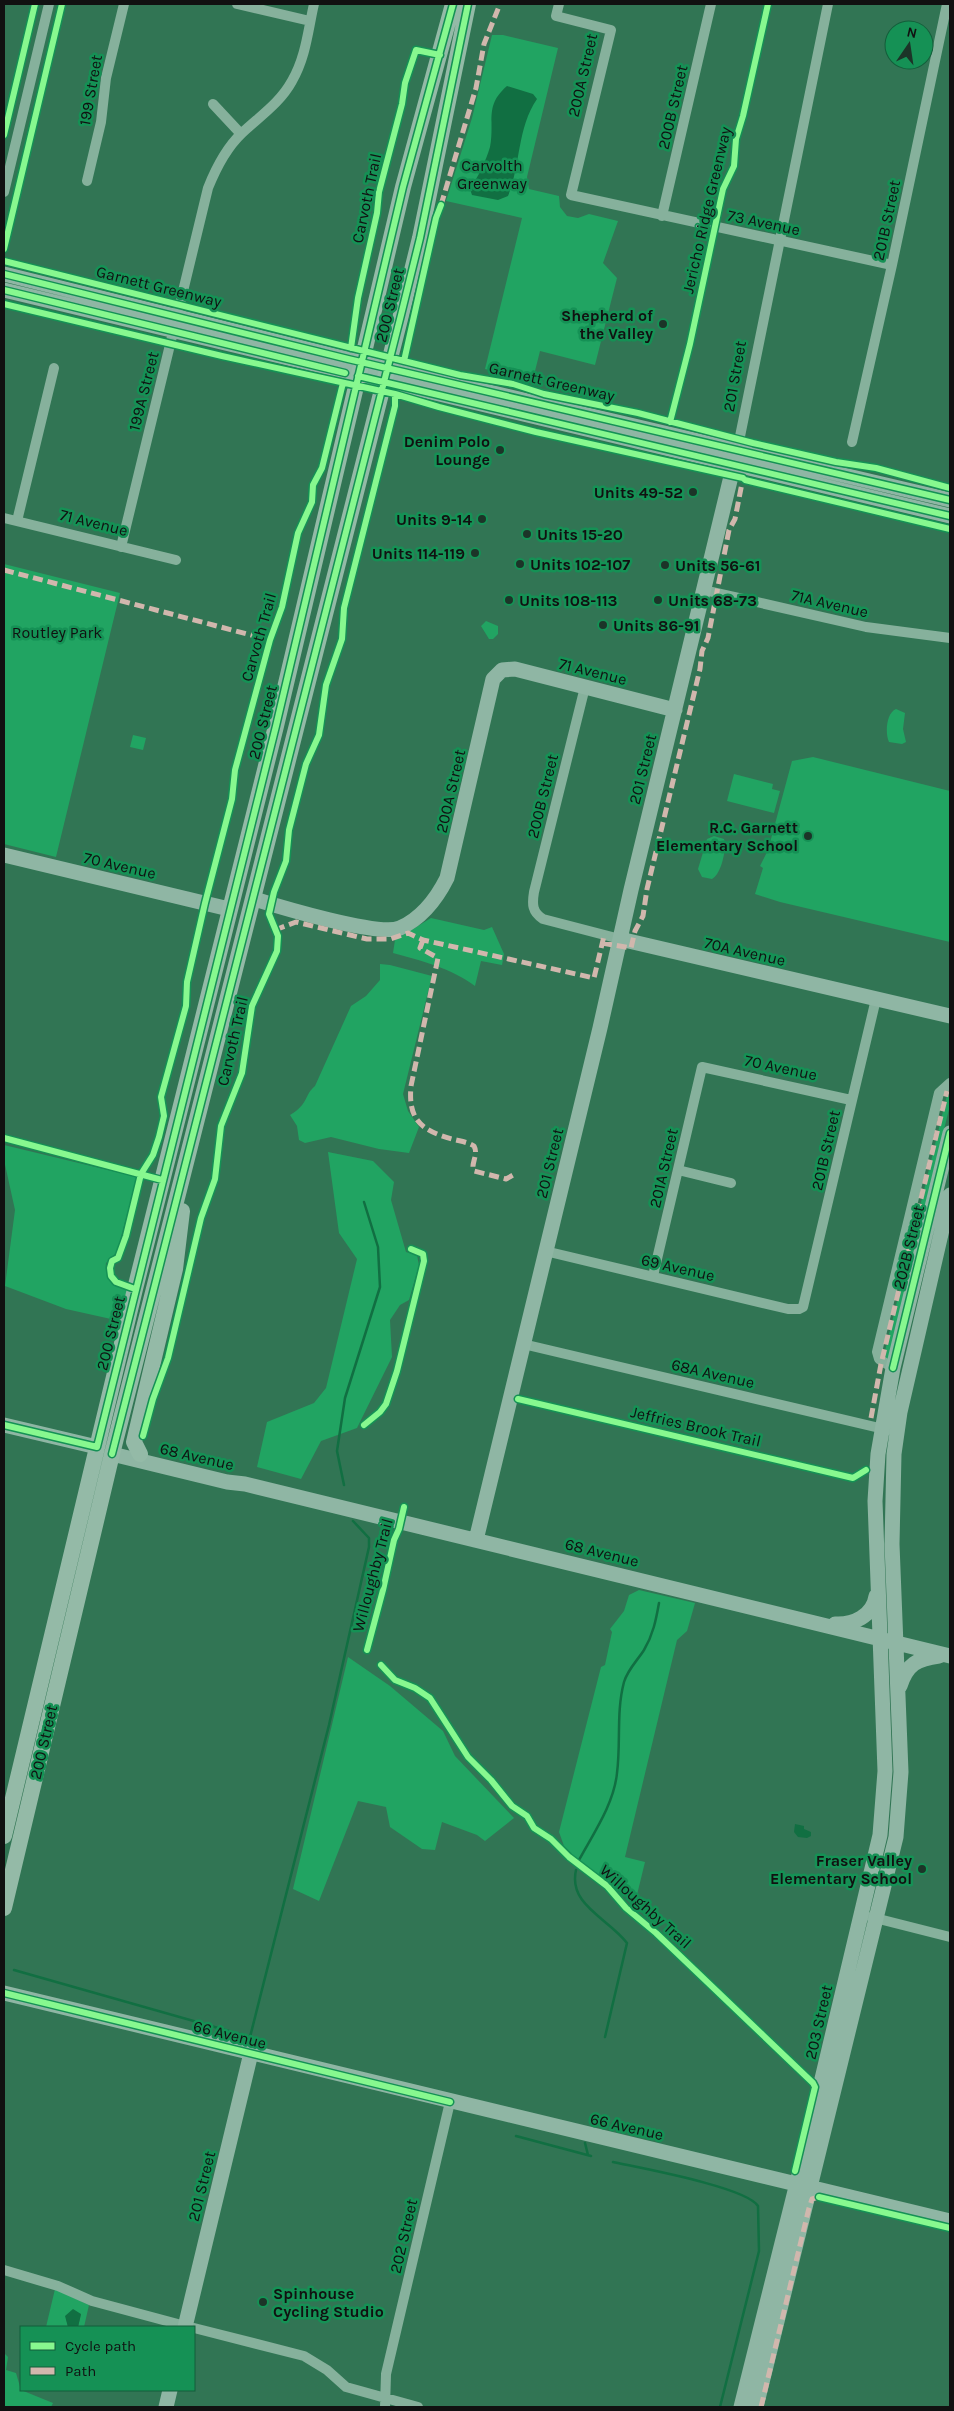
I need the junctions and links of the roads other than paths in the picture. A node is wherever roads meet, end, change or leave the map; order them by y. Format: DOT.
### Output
graph roads {
  1 [pos="49,4"];
  2 [pos="124,4"];
  3 [pos="237,4"];
  4 [pos="314,4"];
  5 [pos="454,4"];
  6 [pos="468,4"];
  7 [pos="559,4"];
  8 [pos="711,4"];
  9 [pos="828,4"];
  10 [pos="949,4"];
  11 [pos="310,21"];
  12 [pos="213,104"];
  13 [pos="241,134"];
  14 [pos="87,181"];
  15 [pos="4,192"];
  16 [pos="571,195"];
  17 [pos="662,216"];
  18 [pos="780,241"];
  19 [pos="892,265"];
  20 [pos="4,274"];
  21 [pos="4,290"];
  22 [pos="177,317"];
  23 [pos="172,332"];
  24 [pos="54,368"];
  25 [pos="360,369"];
  26 [pos="386,375"];
  27 [pos="852,442"];
  28 [pos="736,457"];
  29 [pos="950,500"];
  30 [pos="950,516"];
  31 [pos="4,518"];
  32 [pos="17,521"];
  33 [pos="120,547"];
  34 [pos="176,560"];
  35 [pos="704,590"];
  36 [pos="950,638"];
  37 [pos="502,670"];
  38 [pos="585,687"];
  39 [pos="675,710"];
  40 [pos="4,855"];
  41 [pos="254,899"];
  42 [pos="229,909"];
  43 [pos="535,912"];
  44 [pos="620,939"];
  45 [pos="241,950"];
  46 [pos="876,999"];
  47 [pos="950,1016"];
  48 [pos="702,1067"];
  49 [pos="950,1083"];
  50 [pos="851,1100"];
  51 [pos="950,1133"];
  52 [pos="187,1163"];
  53 [pos="678,1170"];
  54 [pos="732,1183"];
  55 [pos="950,1195"];
  56 [pos="546,1251"];
  57 [pos="653,1276"];
  58 [pos="803,1307"];
  59 [pos="523,1344"];
  60 [pos="893,1368"];
  61 [pos="4,1424"];
  62 [pos="881,1428"];
  63 [pos="897,1431"];
  64 [pos="97,1447"];
  65 [pos="112,1454"];
  66 [pos="140,1454"];
  67 [pos="245,1484"];
  68 [pos="476,1540"];
  69 [pos="878,1582"];
  70 [pos="818,1623"];
  71 [pos="880,1638"];
  72 [pos="896,1642"];
  73 [pos="948,1655"];
  74 [pos="898,1690"];
  75 [pos="4,1836"];
  76 [pos="4,1908"];
  77 [pos="862,1913"];
  78 [pos="877,1919"];
  79 [pos="950,1937"];
  80 [pos="4,1994"];
  81 [pos="251,2053"];
  82 [pos="450,2102"];
  83 [pos="804,2186"];
  84 [pos="950,2221"];
  85 [pos="4,2270"];
  86 [pos="184,2326"];
  87 [pos="188,2326"];
  88 [pos="195,2329"];
  89 [pos="170,2391"];
  90 [pos="385,2403"];
  91 [pos="166,2407"];
  92 [pos="418,2407"];
  93 [pos="742,2407"];
  94 [pos="756,2407"];
  1 -- 15 [label="street"];
  2 -- 14 [label="street, 199 Street"];
  3 -- 11 [label="street"];
  4 -- 11 [label="street, 199A Street"];
  5 -- 25 [label="main road, 200 Street"];
  6 -- 26 [label="main road, 200 Street"];
  7 -- 16 [label="street, 200A Street"];
  8 -- 17 [label="street, 200B Street"];
  9 -- 18 [label="street, 201 Street"];
  10 -- 19 [label="street, 201B Street"];
  11 -- 13 [label="street, 199A Street"];
  12 -- 13 [label="street"];
  13 -- 22 [label="street, 199A Street"];
  16 -- 17 [label="street, 73 Avenue"];
  17 -- 18 [label="street, 73 Avenue"];
  18 -- 19 [label="street, 73 Avenue"];
  18 -- 28 [label="street, 201 Street"];
  19 -- 27 [label="street, 201B Street"];
  20 -- 22 [label="street"];
  21 -- 23 [label="street"];
  22 -- 23 [label="street, 199A Street"];
  22 -- 25 [label="street"];
  23 -- 25 [label="street"];
  23 -- 33 [label="street, 199A Street"];
  24 -- 32 [label="street"];
  25 -- 26 [label="street"];
  25 -- 42 [label="main road, 200 Street"];
  26 -- 28 [label="street"];
  26 -- 41 [label="main road, 200 Street"];
  28 -- 29 [label="street"];
  28 -- 30 [label="street"];
  28 -- 35 [label="street, 201 Street"];
  31 -- 32 [label="street, 71 Avenue"];
  32 -- 33 [label="street, 71 Avenue"];
  33 -- 34 [label="street, 71 Avenue"];
  35 -- 36 [label="street, 71A Avenue"];
  35 -- 39 [label="street, 201 Street"];
  37 -- 38 [label="street, 71 Avenue"];
  37 -- 41 [label="street, 200A Street"];
  38 -- 39 [label="street, 71 Avenue"];
  38 -- 43 [label="street, 200B Street"];
  39 -- 44 [label="street, 201 Street"];
  40 -- 42 [label="street, 70 Avenue"];
  41 -- 45 [label="main road, 200 Street"];
  42 -- 45 [label="main road"];
  42 -- 64 [label="main road, 200 Street"];
  43 -- 44 [label="street, 70A Avenue"];
  44 -- 46 [label="street, 70A Avenue"];
  44 -- 56 [label="street, 201 Street"];
  45 -- 52 [label="main road, 200 Street"];
  46 -- 47 [label="street, 70A Avenue"];
  46 -- 50 [label="street, 201B Street"];
  48 -- 50 [label="street, 70 Avenue"];
  48 -- 53 [label="street, 201A Street"];
  49 -- 60 [label="street, 202B Street"];
  50 -- 58 [label="street, 201B Street"];
  51 -- 60 [label="street, 202B Street"];
  52 -- 65 [label="main road, 200 Street"];
  52 -- 66 [label="main road"];
  53 -- 54 [label="street"];
  53 -- 57 [label="street, 201A Street"];
  55 -- 63 [label="street, 202B Street"];
  56 -- 57 [label="street, 69 Avenue"];
  56 -- 59 [label="street, 201 Street"];
  57 -- 58 [label="street, 69 Avenue"];
  59 -- 62 [label="street, 68A Avenue"];
  59 -- 68 [label="street, 201 Street"];
  60 -- 62 [label="street, 202B Street"];
  61 -- 64 [label="street"];
  62 -- 63 [label="street, 68A Avenue"];
  62 -- 69 [label="street, 202B Street"];
  63 -- 72 [label="street, 202B Street"];
  64 -- 75 [label="main road, 200 Street"];
  65 -- 67 [label="street, 68 Avenue"];
  65 -- 76 [label="main road, 200 Street"];
  66 -- 67 [label="street, 68 Avenue"];
  67 -- 68 [label="street, 68 Avenue"];
  68 -- 70 [label="street, 68 Avenue"];
  69 -- 70 [label="street"];
  69 -- 71 [label="street, 202B Street"];
  70 -- 71 [label="street, 68 Avenue"];
  71 -- 72 [label="street, 68 Avenue"];
  71 -- 77 [label="street, 203 Street"];
  72 -- 73 [label="street, 68 Avenue"];
  72 -- 74 [label="street, 203 Street"];
  73 -- 74 [label="street"];
  74 -- 78 [label="street, 203 Street"];
  77 -- 78 [label="street"];
  77 -- 83 [label="street, 203 Street"];
  78 -- 79 [label="street"];
  78 -- 83 [label="street, 203 Street"];
  80 -- 81 [label="street, 66 Avenue"];
  81 -- 82 [label="street, 66 Avenue"];
  81 -- 87 [label="street, 201 Street"];
  82 -- 83 [label="street, 66 Avenue"];
  82 -- 90 [label="street, 202 Street"];
  83 -- 84 [label="street, 66 Avenue"];
  83 -- 93 [label="street, 203 Street"];
  83 -- 94 [label="street, 203 Street"];
  85 -- 86 [label="street"];
  88 -- 90 [label="street"];
  89 -- 91 [label="street"];
  90 -- 92 [label="street"];
}
